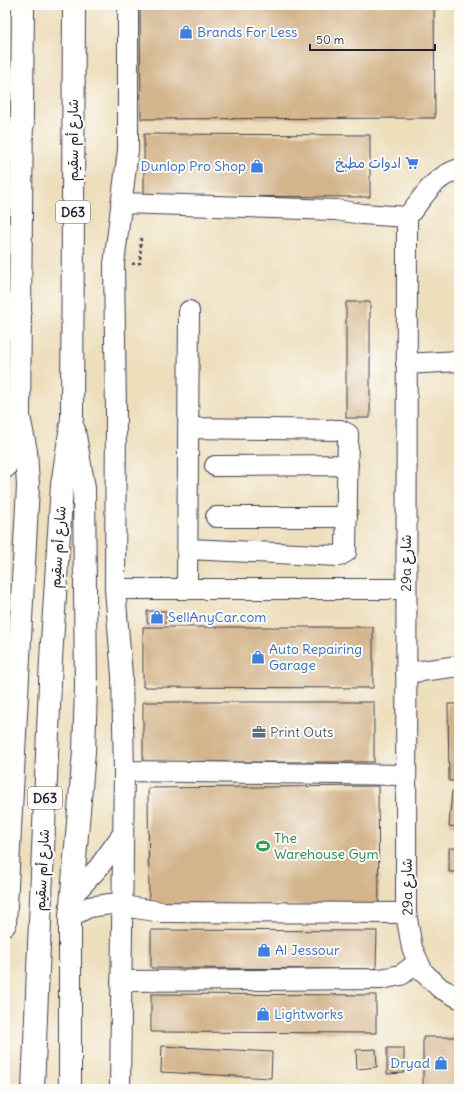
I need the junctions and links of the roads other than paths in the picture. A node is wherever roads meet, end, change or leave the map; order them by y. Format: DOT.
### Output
graph roads {
  1 [pos="22,5"];
  2 [pos="74,5"];
  3 [pos="128,5"];
  4 [pos="23,126"];
  5 [pos="5,151"];
  6 [pos="451,172"];
  7 [pos="121,203"];
  8 [pos="407,217"];
  9 [pos="189,311"];
  10 [pos="459,361"];
  11 [pos="406,364"];
  12 [pos="19,417"];
  13 [pos="72,419"];
  14 [pos="188,428"];
  15 [pos="348,465"];
  16 [pos="214,466"];
  17 [pos="5,467"];
  18 [pos="216,517"];
  19 [pos="347,517"];
  20 [pos="188,549"];
  21 [pos="115,589"];
  22 [pos="187,589"];
  23 [pos="406,589"];
  24 [pos="459,666"];
  25 [pos="406,673"];
  26 [pos="124,771"];
  27 [pos="405,775"];
  28 [pos="122,835"];
  29 [pos="72,896"];
  30 [pos="121,906"];
  31 [pos="406,914"];
  32 [pos="70,918"];
  33 [pos="5,924"];
  34 [pos="417,963"];
  35 [pos="121,981"];
  36 [pos="459,998"];
  37 [pos="33,1089"];
  38 [pos="70,1089"];
  39 [pos="120,1089"];
  1 -- 4 [label="main road, D63"];
  2 -- 13 [label="main road, شارع أم سقيم / D63"];
  3 -- 7 [label="street"];
  4 -- 5 [label="main road"];
  4 -- 12 [label="main road, D63"];
  6 -- 8 [label="street"];
  7 -- 8 [label="street"];
  7 -- 21 [label="street"];
  8 -- 11 [label="street, 29a شارع"];
  9 -- 14 [label="street"];
  10 -- 11 [label="street"];
  11 -- 23 [label="street, 29a شارع"];
  12 -- 17 [label="main road"];
  12 -- 33 [label="main road, D63"];
  13 -- 29 [label="main road"];
  13 -- 37 [label="main road, شارع أم سقيم / D63"];
  14 -- 15 [label="street"];
  14 -- 20 [label="street"];
  15 -- 16 [label="street"];
  15 -- 19 [label="street"];
  18 -- 19 [label="street"];
  19 -- 20 [label="street"];
  20 -- 22 [label="street"];
  21 -- 22 [label="street"];
  21 -- 26 [label="street"];
  22 -- 23 [label="street"];
  23 -- 25 [label="street, 29a شارع"];
  24 -- 25 [label="street"];
  25 -- 27 [label="street, 29a شارع"];
  26 -- 27 [label="street"];
  26 -- 28 [label="street"];
  27 -- 31 [label="street, 29a شارع"];
  28 -- 29 [label="street"];
  28 -- 30 [label="street"];
  29 -- 32 [label="main road"];
  30 -- 31 [label="street"];
  30 -- 32 [label="street"];
  30 -- 35 [label="street"];
  31 -- 34 [label="street, 29a شارع"];
  32 -- 38 [label="main road"];
  34 -- 35 [label="street"];
  34 -- 36 [label="street"];
  35 -- 39 [label="street"];
}
